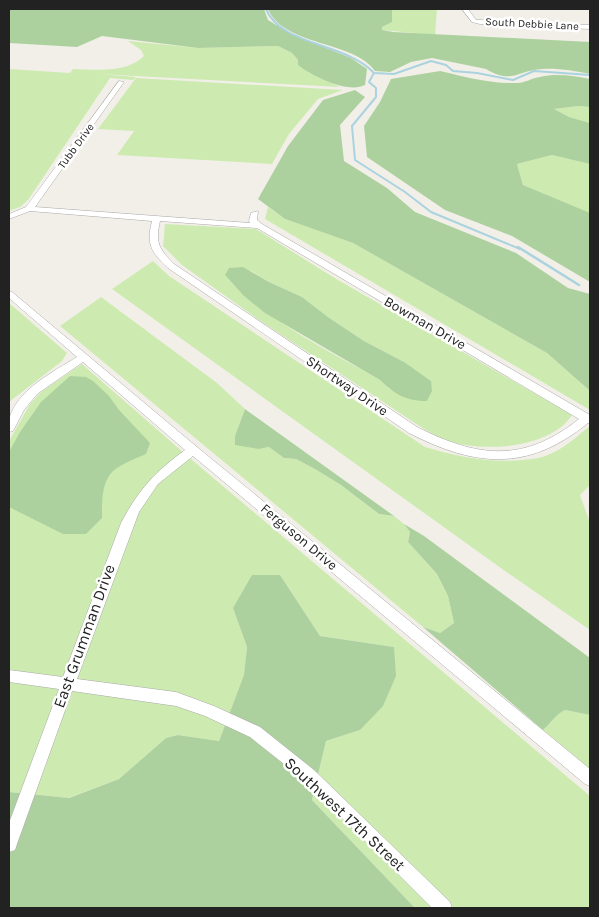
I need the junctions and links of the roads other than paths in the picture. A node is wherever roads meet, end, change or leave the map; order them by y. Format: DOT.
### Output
graph roads {
  1 [pos="465,9"];
  2 [pos="590,27"];
  3 [pos="121,82"];
  4 [pos="29,209"];
  5 [pos="255,213"];
  6 [pos="9,217"];
  7 [pos="157,218"];
  8 [pos="259,226"];
  9 [pos="9,295"];
  10 [pos="83,357"];
  11 [pos="589,419"];
  12 [pos="9,428"];
  13 [pos="193,450"];
  14 [pos="9,676"];
  15 [pos="66,683"];
  16 [pos="590,779"];
  17 [pos="9,844"];
  18 [pos="444,908"];
  1 -- 2 [label="street, South Debbie Lane"];
  3 -- 4 [label="street, Tubb Drive"];
  4 -- 6 [label="street, Bowman Drive"];
  4 -- 7 [label="street, Bowman Drive"];
  5 -- 8 [label="street"];
  7 -- 8 [label="street, Bowman Drive"];
  7 -- 11 [label="street, Shortway Drive"];
  8 -- 11 [label="street, Bowman Drive"];
  9 -- 10 [label="street, Ferguson Drive"];
  10 -- 12 [label="street"];
  10 -- 13 [label="street, Ferguson Drive"];
  13 -- 15 [label="street, East Grumman Drive"];
  13 -- 16 [label="street, Ferguson Drive"];
  14 -- 15 [label="street, Southwest 17th Street"];
  15 -- 17 [label="street, East Grumman Drive"];
  15 -- 18 [label="street, Southwest 17th Street"];
}
